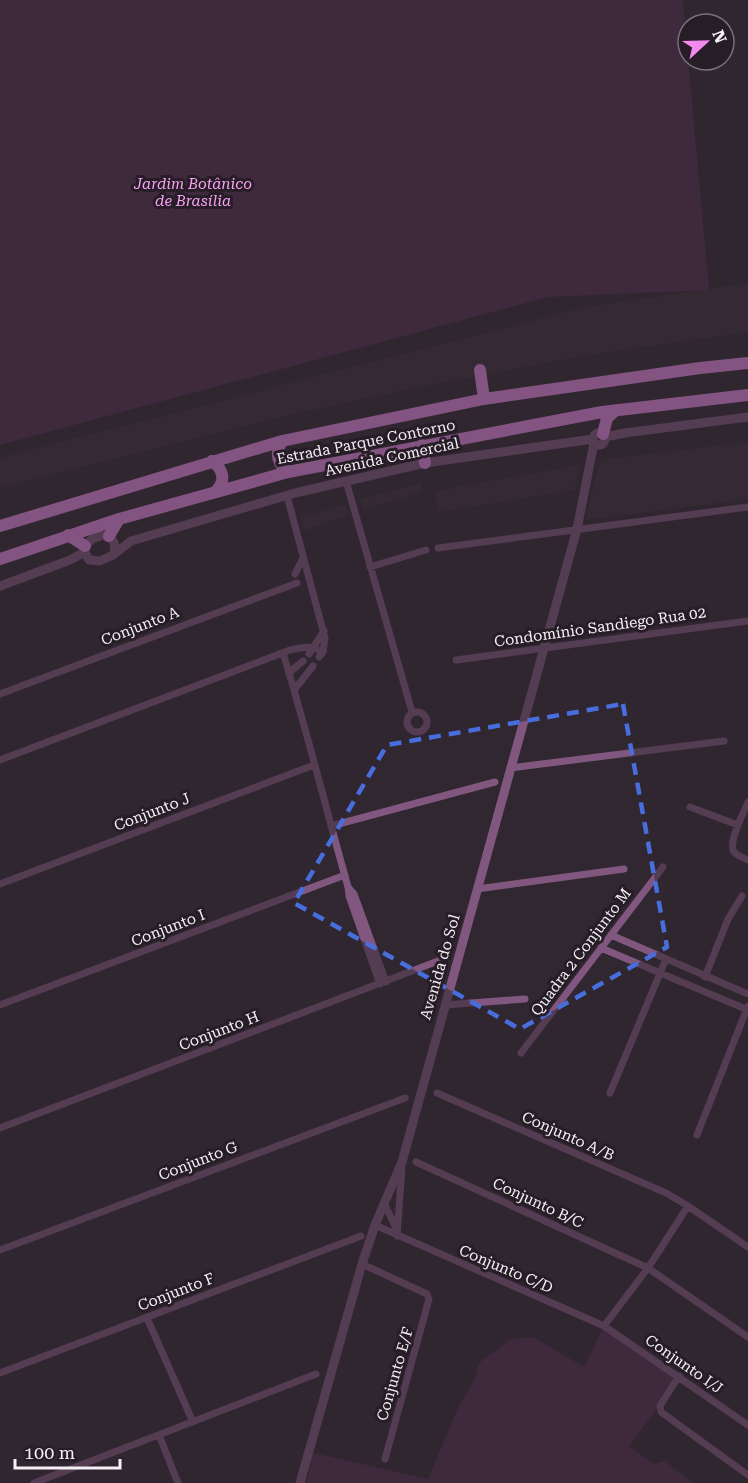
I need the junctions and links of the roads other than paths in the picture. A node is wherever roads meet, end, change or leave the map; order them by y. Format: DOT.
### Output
graph roads {
  1 [pos="748,363"];
  2 [pos="480,370"];
  3 [pos="748,395"];
  4 [pos="484,399"];
  5 [pos="616,410"];
  6 [pos="589,415"];
  7 [pos="748,417"];
  8 [pos="599,439"];
  9 [pos="282,441"];
  10 [pos="422,445"];
  11 [pos="212,461"];
  12 [pos="425,463"];
  13 [pos="288,472"];
  14 [pos="346,482"];
  15 [pos="217,490"];
  16 [pos="287,496"];
  17 [pos="748,507"];
  18 [pos="119,519"];
  19 [pos="0,526"];
  20 [pos="577,529"];
  21 [pos="68,535"];
  22 [pos="132,541"];
  23 [pos="113,544"];
  24 [pos="438,548"];
  25 [pos="426,550"];
  26 [pos="86,553"];
  27 [pos="303,558"];
  28 [pos="0,559"];
  29 [pos="370,567"];
  30 [pos="298,580"];
  31 [pos="0,586"];
  32 [pos="748,621"];
  33 [pos="324,631"];
  34 [pos="543,647"];
  35 [pos="311,650"];
  36 [pos="283,653"];
  37 [pos="456,660"];
  38 [pos="303,661"];
  39 [pos="313,666"];
  40 [pos="289,673"];
  41 [pos="295,689"];
  42 [pos="0,694"];
  43 [pos="412,712"];
  44 [pos="724,741"];
  45 [pos="0,760"];
  46 [pos="314,765"];
  47 [pos="510,768"];
  48 [pos="495,782"];
  49 [pos="748,802"];
  50 [pos="690,807"];
  51 [pos="738,825"];
  52 [pos="331,826"];
  53 [pos="748,860"];
  54 [pos="663,867"];
  55 [pos="624,869"];
  56 [pos="345,875"];
  57 [pos="0,884"];
  58 [pos="477,889"];
  59 [pos="742,897"];
  60 [pos="610,935"];
  61 [pos="601,948"];
  62 [pos="447,958"];
  63 [pos="666,959"];
  64 [pos="660,972"];
  65 [pos="705,976"];
  66 [pos="383,983"];
  67 [pos="748,994"];
  68 [pos="525,999"];
  69 [pos="0,1005"];
  70 [pos="445,1005"];
  71 [pos="748,1008"];
  72 [pos="521,1053"];
  73 [pos="437,1093"];
  74 [pos="610,1093"];
  75 [pos="405,1098"];
  76 [pos="0,1128"];
  77 [pos="697,1135"];
  78 [pos="402,1162"];
  79 [pos="416,1162"];
  80 [pos="386,1200"];
  81 [pos="399,1204"];
  82 [pos="688,1206"];
  83 [pos="375,1225"];
  84 [pos="397,1233"];
  85 [pos="361,1236"];
  86 [pos="748,1247"];
  87 [pos="0,1250"];
  88 [pos="362,1264"];
  89 [pos="648,1268"];
  90 [pos="147,1318"];
  91 [pos="604,1326"];
  92 [pos="748,1337"];
  93 [pos="0,1373"];
  94 [pos="316,1374"];
  95 [pos="679,1377"];
  96 [pos="194,1422"];
  97 [pos="748,1425"];
  98 [pos="159,1435"];
  99 [pos="385,1459"];
  100 [pos="748,1475"];
  101 [pos="34,1483"];
  102 [pos="178,1483"];
  103 [pos="300,1483"];
  1 -- 4 [label="highway, Estrada Parque Contorno"];
  2 -- 4 [label="highway"];
  3 -- 5 [label="highway, Estrada Parque Contorno"];
  4 -- 9 [label="highway, Estrada Parque Contorno"];
  5 -- 6 [label="highway, Estrada Parque Contorno"];
  5 -- 8 [label="highway"];
  6 -- 8 [label="highway"];
  6 -- 10 [label="highway, Estrada Parque Contorno"];
  7 -- 8 [label="street, Avenida Comercial"];
  8 -- 12 [label="street, Avenida Comercial"];
  8 -- 20 [label="street, Avenida do Sol"];
  9 -- 11 [label="highway, Estrada Parque Contorno"];
  9 -- 13 [label="highway"];
  10 -- 12 [label="highway"];
  10 -- 13 [label="highway, Estrada Parque Contorno"];
  11 -- 15 [label="highway"];
  11 -- 19 [label="highway, Estrada Parque Contorno"];
  12 -- 14 [label="street, Avenida Comercial"];
  13 -- 15 [label="highway, Estrada Parque Contorno"];
  14 -- 16 [label="street, Avenida Comercial"];
  14 -- 29 [label="street"];
  15 -- 18 [label="highway, Estrada Parque Contorno"];
  16 -- 22 [label="street, Avenida Comercial"];
  16 -- 27 [label="street"];
  17 -- 20 [label="street"];
  18 -- 21 [label="highway, Estrada Parque Contorno"];
  18 -- 23 [label="highway"];
  20 -- 24 [label="street"];
  20 -- 34 [label="street, Avenida do Sol"];
  21 -- 26 [label="highway"];
  21 -- 28 [label="highway, Estrada Parque Contorno"];
  22 -- 23 [label="street, Avenida Comercial"];
  22 -- 23 [label="street, Avenida Comercial"];
  23 -- 26 [label="street, Avenida Comercial"];
  23 -- 26 [label="street, Avenida Comercial"];
  25 -- 29 [label="street"];
  26 -- 31 [label="street, Avenida Comercial"];
  27 -- 30 [label="street"];
  27 -- 30 [label="street"];
  29 -- 43 [label="street"];
  30 -- 33 [label="street"];
  30 -- 42 [label="street, Conjunto A"];
  32 -- 34 [label="street, Condomínio Sandiego Rua 02"];
  33 -- 35 [label="street"];
  33 -- 35 [label="street"];
  34 -- 37 [label="street, Condomínio Sandiego Rua 02"];
  34 -- 47 [label="street, Avenida do Sol"];
  35 -- 36 [label="street"];
  36 -- 40 [label="street"];
  36 -- 45 [label="street"];
  38 -- 40 [label="street"];
  39 -- 41 [label="street"];
  40 -- 41 [label="street"];
  41 -- 46 [label="street"];
  44 -- 47 [label="street"];
  46 -- 52 [label="street"];
  46 -- 57 [label="street, Conjunto J"];
  47 -- 58 [label="street, Avenida do Sol"];
  48 -- 52 [label="street"];
  49 -- 51 [label="street"];
  50 -- 51 [label="street"];
  51 -- 53 [label="street"];
  52 -- 56 [label="street"];
  54 -- 60 [label="street, Quadra 2 Conjunto M"];
  55 -- 58 [label="street"];
  56 -- 66 [label="street"];
  56 -- 69 [label="street, Conjunto I"];
  58 -- 70 [label="street, Avenida do Sol"];
  59 -- 65 [label="street"];
  60 -- 61 [label="street, Quadra 2 Conjunto M"];
  60 -- 63 [label="street"];
  61 -- 64 [label="street"];
  61 -- 72 [label="street, Quadra 2 Conjunto M"];
  62 -- 66 [label="street, Conjunto H"];
  63 -- 64 [label="street"];
  63 -- 65 [label="street"];
  64 -- 71 [label="street"];
  64 -- 74 [label="street"];
  65 -- 67 [label="street"];
  66 -- 76 [label="street, Conjunto H"];
  68 -- 70 [label="street"];
  70 -- 78 [label="street, Avenida do Sol"];
  71 -- 77 [label="street"];
  73 -- 82 [label="street, Conjunto A/B"];
  75 -- 87 [label="street, Conjunto G"];
  78 -- 80 [label="street, Avenida do Sol"];
  78 -- 81 [label="street"];
  79 -- 89 [label="street, Conjunto B/C"];
  80 -- 81 [label="street"];
  80 -- 83 [label="street, Avenida do Sol"];
  80 -- 84 [label="street"];
  81 -- 84 [label="street"];
  82 -- 86 [label="street, Conjunto A/B"];
  82 -- 89 [label="street"];
  83 -- 84 [label="street, Conjunto C/D"];
  83 -- 88 [label="street, Avenida do Sol"];
  84 -- 91 [label="street, Conjunto C/D"];
  85 -- 90 [label="street, Conjunto F"];
  88 -- 99 [label="street, Conjunto E/F"];
  88 -- 103 [label="street, Avenida do Sol"];
  89 -- 91 [label="street"];
  89 -- 92 [label="street, Conjunto B/C"];
  90 -- 93 [label="street, Conjunto F"];
  90 -- 96 [label="street"];
  91 -- 95 [label="street, Conjunto I/J"];
  94 -- 96 [label="street"];
  95 -- 97 [label="street, Conjunto I/J"];
  95 -- 100 [label="street"];
  96 -- 98 [label="street"];
  98 -- 101 [label="street"];
  98 -- 102 [label="street"];
}
